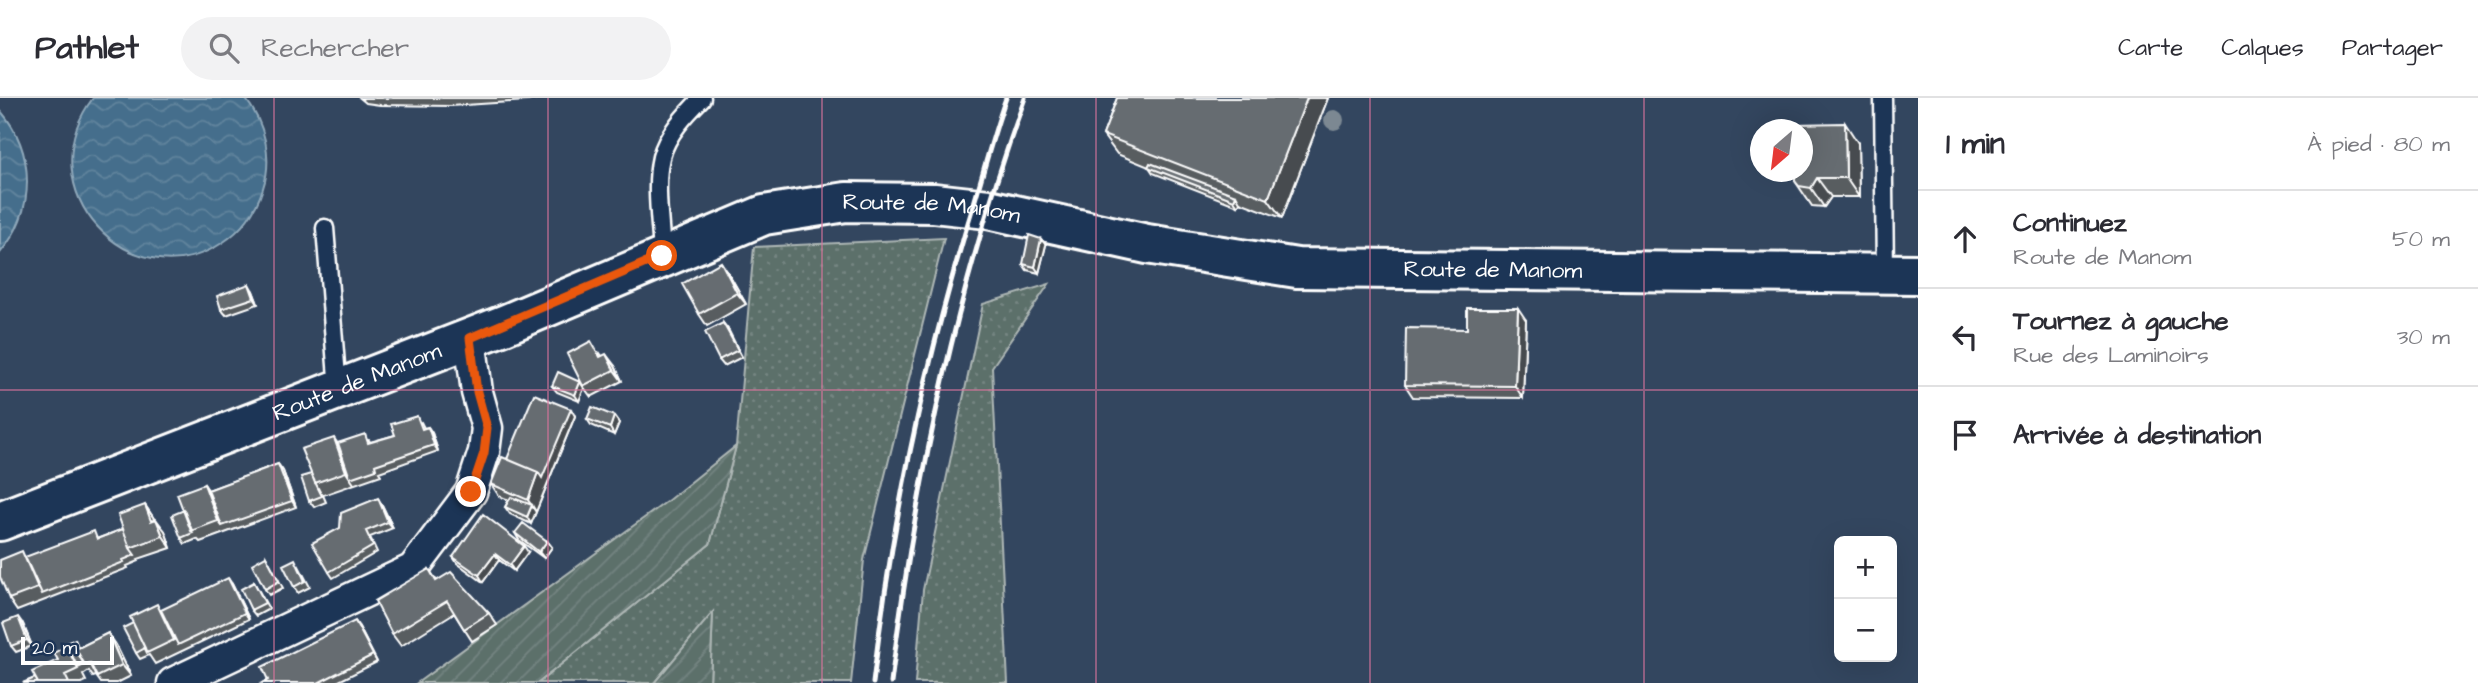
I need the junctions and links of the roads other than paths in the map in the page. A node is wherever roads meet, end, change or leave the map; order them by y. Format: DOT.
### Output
graph roads {
  1 [pos="702,98"];
  2 [pos="1883,98"];
  3 [pos="325,228"];
  4 [pos="662,256"];
  5 [pos="1901,274"];
  6 [pos="470,338"];
  7 [pos="338,390"];
  8 [pos="0,521"];
  9 [pos="173,683"];
  1 -- 4 [label="lane"];
  2 -- 5 [label="lane"];
  3 -- 7 [label="lane"];
  4 -- 5 [label="street, Route de Manom"];
  4 -- 6 [label="street, Route de Manom"];
  6 -- 7 [label="street, Route de Manom"];
  6 -- 9 [label="street"];
  7 -- 8 [label="street, Route de Manom"];
}
